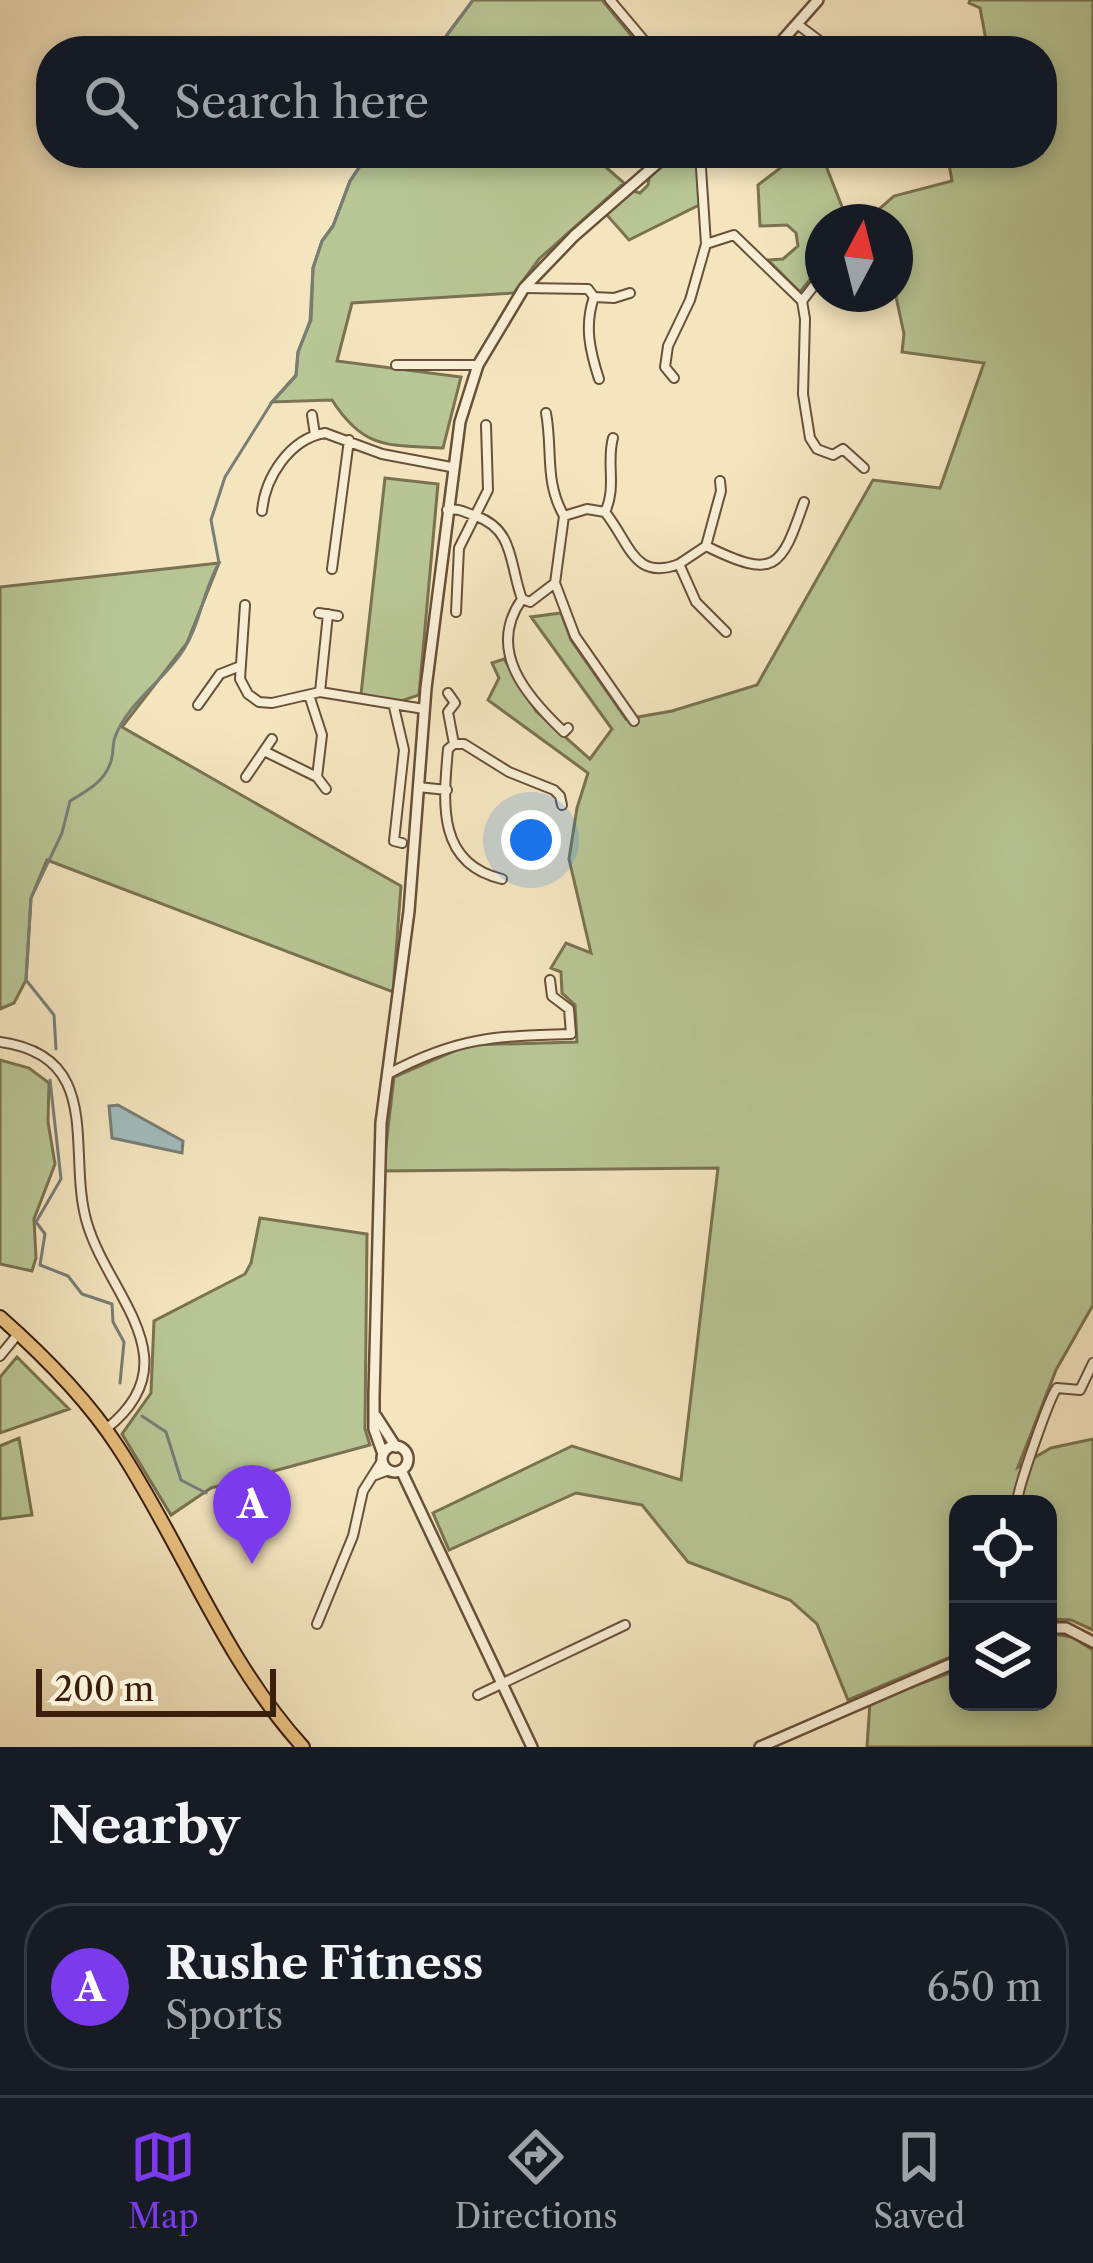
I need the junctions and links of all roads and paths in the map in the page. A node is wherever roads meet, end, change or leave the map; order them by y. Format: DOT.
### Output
graph roads {
  1 [pos="610,0"];
  2 [pos="818,0"];
  3 [pos="797,24"];
  4 [pos="640,36"];
  5 [pos="786,36"];
  6 [pos="813,36"];
  7 [pos="652,168"];
  8 [pos="701,168"];
  9 [pos="706,244"];
  10 [pos="524,288"];
  11 [pos="630,293"];
  12 [pos="594,297"];
  13 [pos="805,297"];
  14 [pos="802,301"];
  15 [pos="397,365"];
  16 [pos="478,365"];
  17 [pos="674,378"];
  18 [pos="599,379"];
  19 [pos="546,413"];
  20 [pos="312,415"];
  21 [pos="485,425"];
  22 [pos="315,435"];
  23 [pos="613,438"];
  24 [pos="349,440"];
  25 [pos="452,467"];
  26 [pos="864,468"];
  27 [pos="719,481"];
  28 [pos="804,502"];
  29 [pos="447,510"];
  30 [pos="262,511"];
  31 [pos="605,512"];
  32 [pos="474,516"];
  33 [pos="564,516"];
  34 [pos="706,546"];
  35 [pos="679,564"];
  36 [pos="332,568"];
  37 [pos="555,583"];
  38 [pos="522,599"];
  39 [pos="245,605"];
  40 [pos="456,612"];
  41 [pos="328,614"];
  42 [pos="726,632"];
  43 [pos="238,667"];
  44 [pos="320,692"];
  45 [pos="448,693"];
  46 [pos="309,695"];
  47 [pos="198,705"];
  48 [pos="394,706"];
  49 [pos="424,709"];
  50 [pos="634,721"];
  51 [pos="568,728"];
  52 [pos="272,739"];
  53 [pos="454,744"];
  54 [pos="264,751"];
  55 [pos="246,777"];
  56 [pos="317,777"];
  57 [pos="418,787"];
  58 [pos="326,789"];
  59 [pos="447,790"];
  60 [pos="562,805"];
  61 [pos="402,844"];
  62 [pos="502,879"];
  63 [pos="550,980"];
  64 [pos="0,1042"];
  65 [pos="388,1075"];
  66 [pos="0,1317"];
  67 [pos="19,1334"];
  68 [pos="0,1356"];
  69 [pos="1093,1363"];
  70 [pos="374,1411"];
  71 [pos="106,1430"];
  72 [pos="396,1447"];
  73 [pos="389,1464"];
  74 [pos="1016,1495"];
  75 [pos="317,1624"];
  76 [pos="625,1625"];
  77 [pos="1057,1628"];
  78 [pos="1093,1642"];
  79 [pos="949,1665"];
  80 [pos="502,1682"];
  81 [pos="478,1695"];
  82 [pos="303,1747"];
  83 [pos="532,1747"];
  84 [pos="760,1747"];
  1 -- 4 [label="street"];
  2 -- 3 [label="street"];
  3 -- 5 [label="street"];
  3 -- 6 [label="street"];
  7 -- 10 [label="street"];
  8 -- 9 [label="street"];
  9 -- 14 [label="street"];
  9 -- 17 [label="street"];
  10 -- 12 [label="street"];
  10 -- 16 [label="street"];
  11 -- 12 [label="street"];
  12 -- 18 [label="street"];
  13 -- 14 [label="street"];
  14 -- 26 [label="street"];
  15 -- 16 [label="street"];
  16 -- 25 [label="street"];
  19 -- 33 [label="street"];
  20 -- 22 [label="street"];
  21 -- 32 [label="street"];
  22 -- 24 [label="street"];
  22 -- 30 [label="street"];
  23 -- 31 [label="street"];
  24 -- 25 [label="street"];
  24 -- 36 [label="street"];
  25 -- 29 [label="street"];
  27 -- 34 [label="street"];
  28 -- 34 [label="street"];
  29 -- 32 [label="street"];
  29 -- 49 [label="street"];
  31 -- 33 [label="street"];
  31 -- 35 [label="street"];
  32 -- 38 [label="street"];
  32 -- 40 [label="street"];
  33 -- 37 [label="street"];
  34 -- 35 [label="street"];
  35 -- 42 [label="street"];
  37 -- 38 [label="street"];
  37 -- 50 [label="street"];
  38 -- 51 [label="street"];
  39 -- 43 [label="street"];
  41 -- 44 [label="street"];
  43 -- 46 [label="street"];
  43 -- 47 [label="street"];
  44 -- 46 [label="street"];
  44 -- 48 [label="street"];
  45 -- 53 [label="street"];
  46 -- 56 [label="street"];
  48 -- 49 [label="street"];
  48 -- 61 [label="street"];
  49 -- 57 [label="street"];
  52 -- 54 [label="street"];
  53 -- 59 [label="street"];
  53 -- 60 [label="street"];
  54 -- 55 [label="street"];
  54 -- 56 [label="street"];
  56 -- 58 [label="street"];
  57 -- 59 [label="street"];
  57 -- 65 [label="street"];
  59 -- 62 [label="street"];
  63 -- 65 [label="street"];
  64 -- 71 [label="street"];
  65 -- 70 [label="street"];
  66 -- 67 [label="main road"];
  67 -- 68 [label="street"];
  67 -- 71 [label="main road"];
  69 -- 74 [label="street"];
  70 -- 72 [label="street"];
  70 -- 73 [label="street"];
  71 -- 82 [label="main road"];
  72 -- 73 [label="street"];
  72 -- 73 [label="street"];
  73 -- 75 [label="street"];
  73 -- 80 [label="street"];
  76 -- 80 [label="street"];
  77 -- 78 [label="street"];
  79 -- 84 [label="street"];
  80 -- 81 [label="street"];
  80 -- 83 [label="street"];
}
